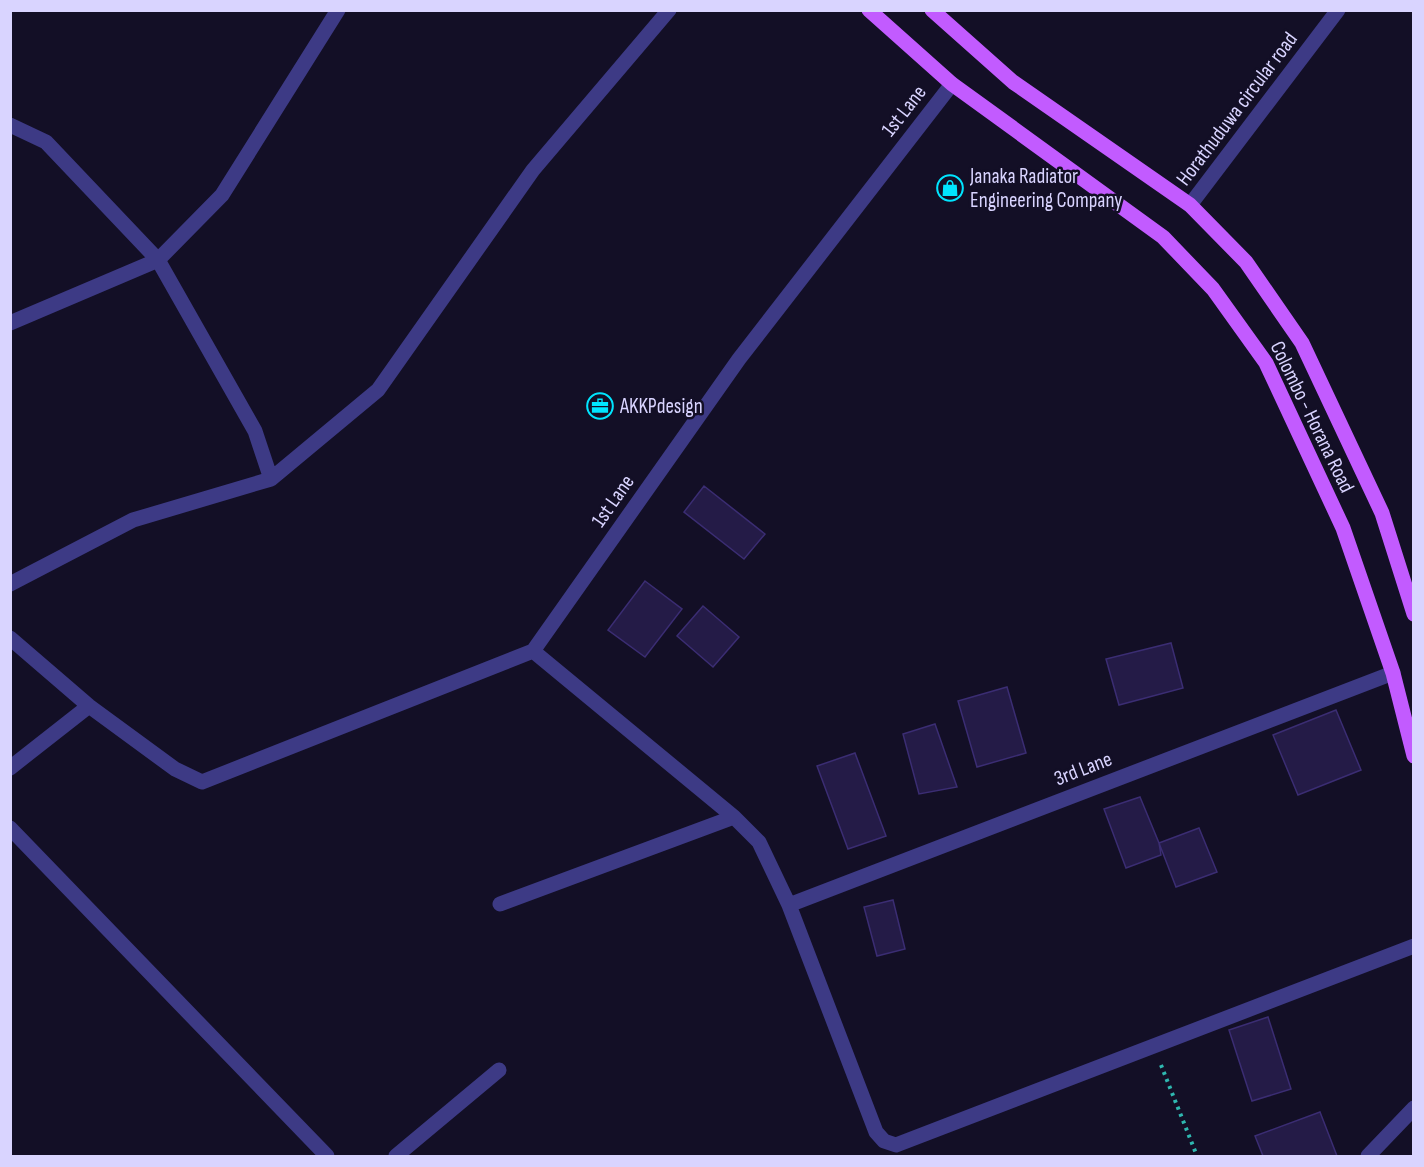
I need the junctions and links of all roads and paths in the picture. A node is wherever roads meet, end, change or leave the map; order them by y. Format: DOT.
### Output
graph roads {
  1 [pos="338,10"];
  2 [pos="669,10"];
  3 [pos="869,10"];
  4 [pos="932,10"];
  5 [pos="1338,10"];
  6 [pos="952,84"];
  7 [pos="10,124"];
  8 [pos="1190,205"];
  9 [pos="158,260"];
  10 [pos="10,323"];
  11 [pos="271,479"];
  12 [pos="10,584"];
  13 [pos="1413,614"];
  14 [pos="10,638"];
  15 [pos="533,651"];
  16 [pos="1393,673"];
  17 [pos="90,706"];
  18 [pos="1413,756"];
  19 [pos="10,768"];
  20 [pos="734,817"];
  21 [pos="10,828"];
  22 [pos="500,904"];
  23 [pos="789,905"];
  24 [pos="1413,946"];
  25 [pos="1153,1045"];
  26 [pos="499,1070"];
  27 [pos="1413,1108"];
  28 [pos="327,1156"];
  29 [pos="396,1156"];
  30 [pos="1197,1156"];
  31 [pos="1368,1156"];
  1 -- 9 [label="street"];
  2 -- 11 [label="street"];
  3 -- 6 [label="main road, Colombo - Horana Road"];
  4 -- 8 [label="main road, Colombo - Horana Road"];
  5 -- 8 [label="street, Horathuduwa circular road"];
  6 -- 15 [label="street, 1st Lane"];
  6 -- 16 [label="main road, Colombo - Horana Road"];
  7 -- 9 [label="street"];
  8 -- 13 [label="main road, Colombo - Horana Road"];
  9 -- 10 [label="street"];
  9 -- 11 [label="street"];
  11 -- 12 [label="street"];
  14 -- 17 [label="street"];
  15 -- 17 [label="street"];
  15 -- 20 [label="street"];
  16 -- 18 [label="main road, Colombo - Horana Road"];
  16 -- 23 [label="street, 3rd Lane"];
  17 -- 19 [label="street"];
  20 -- 22 [label="street"];
  20 -- 23 [label="street"];
  21 -- 28 [label="street"];
  23 -- 25 [label="street"];
  24 -- 25 [label="street"];
  25 -- 30 [label="path"];
  26 -- 29 [label="street"];
  27 -- 31 [label="street"];
}
